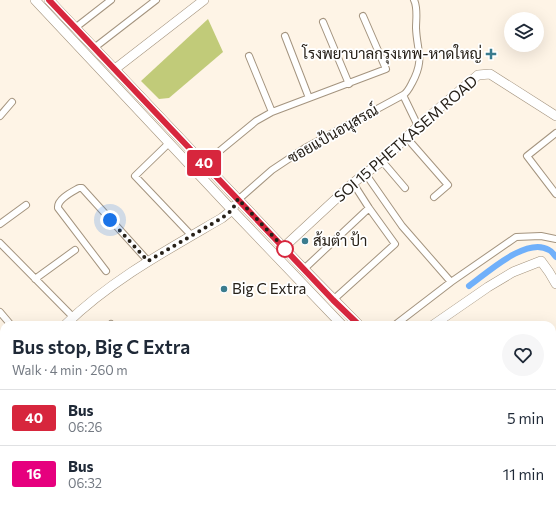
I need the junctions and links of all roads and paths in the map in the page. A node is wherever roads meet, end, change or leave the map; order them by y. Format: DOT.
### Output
graph roads {
  1 [pos="35,0"];
  2 [pos="111,0"];
  3 [pos="156,0"];
  4 [pos="204,0"];
  5 [pos="414,0"];
  6 [pos="54,1"];
  7 [pos="364,16"];
  8 [pos="323,22"];
  9 [pos="75,28"];
  10 [pos="285,36"];
  11 [pos="94,48"];
  12 [pos="249,56"];
  13 [pos="115,69"];
  14 [pos="349,84"];
  15 [pos="403,95"];
  16 [pos="309,98"];
  17 [pos="12,102"];
  18 [pos="272,112"];
  19 [pos="0,116"];
  20 [pos="556,116"];
  21 [pos="418,126"];
  22 [pos="556,133"];
  23 [pos="406,137"];
  24 [pos="169,143"];
  25 [pos="382,161"];
  26 [pos="205,163"];
  27 [pos="365,173"];
  28 [pos="353,183"];
  29 [pos="404,188"];
  30 [pos="556,194"];
  31 [pos="434,197"];
  32 [pos="238,199"];
  33 [pos="26,205"];
  34 [pos="369,208"];
  35 [pos="232,210"];
  36 [pos="0,224"];
  37 [pos="192,236"];
  38 [pos="556,239"];
  39 [pos="0,243"];
  40 [pos="284,247"];
  41 [pos="75,250"];
  42 [pos="148,261"];
  43 [pos="304,269"];
  44 [pos="106,271"];
  45 [pos="34,279"];
  46 [pos="452,282"];
  47 [pos="556,284"];
  48 [pos="333,300"];
  49 [pos="0,312"];
  50 [pos="73,317"];
  51 [pos="8,321"];
  52 [pos="69,321"];
  53 [pos="338,321"];
  54 [pos="355,321"];
  55 [pos="400,321"];
  56 [pos="439,321"];
  1 -- 24 [label="main road"];
  2 -- 9 [label="street"];
  3 -- 11 [label="street"];
  4 -- 13 [label="main road"];
  5 -- 15 [label="street"];
  6 -- 9 [label="main road"];
  7 -- 14 [label="street"];
  8 -- 14 [label="street"];
  9 -- 11 [label="main road"];
  10 -- 16 [label="street"];
  11 -- 13 [label="main road"];
  12 -- 18 [label="street"];
  13 -- 26 [label="main road"];
  14 -- 16 [label="street"];
  15 -- 21 [label="street"];
  15 -- 32 [label="street, ซอยแป้นอนุสรณ์"];
  16 -- 18 [label="street"];
  17 -- 19 [label="street"];
  18 -- 26 [label="street"];
  20 -- 21 [label="main road, SOI 15 PHETKASEM ROAD"];
  21 -- 23 [label="main road, SOI 15 PHETKASEM ROAD"];
  22 -- 30 [label="street"];
  23 -- 25 [label="main road, SOI 15 PHETKASEM ROAD"];
  23 -- 31 [label="street"];
  24 -- 35 [label="main road"];
  24 -- 37 [label="street"];
  25 -- 27 [label="main road, SOI 15 PHETKASEM ROAD"];
  25 -- 29 [label="street"];
  26 -- 32 [label="main road"];
  27 -- 28 [label="main road, SOI 15 PHETKASEM ROAD"];
  27 -- 46 [label="street"];
  28 -- 34 [label="street"];
  28 -- 40 [label="main road, SOI 15 PHETKASEM ROAD"];
  32 -- 35 [label="main road"];
  32 -- 40 [label="main road"];
  33 -- 36 [label="street"];
  34 -- 43 [label="street"];
  34 -- 48 [label="street"];
  35 -- 37 [label="main road"];
  35 -- 53 [label="main road"];
  37 -- 42 [label="main road"];
  38 -- 46 [label="street"];
  39 -- 45 [label="street"];
  40 -- 43 [label="main road"];
  41 -- 45 [label="street"];
  42 -- 44 [label="street"];
  42 -- 50 [label="main road"];
  43 -- 48 [label="main road"];
  45 -- 50 [label="street"];
  46 -- 55 [label="street"];
  47 -- 56 [label="main road"];
  48 -- 54 [label="main road"];
  49 -- 51 [label="street"];
  50 -- 52 [label="main road"];
}
